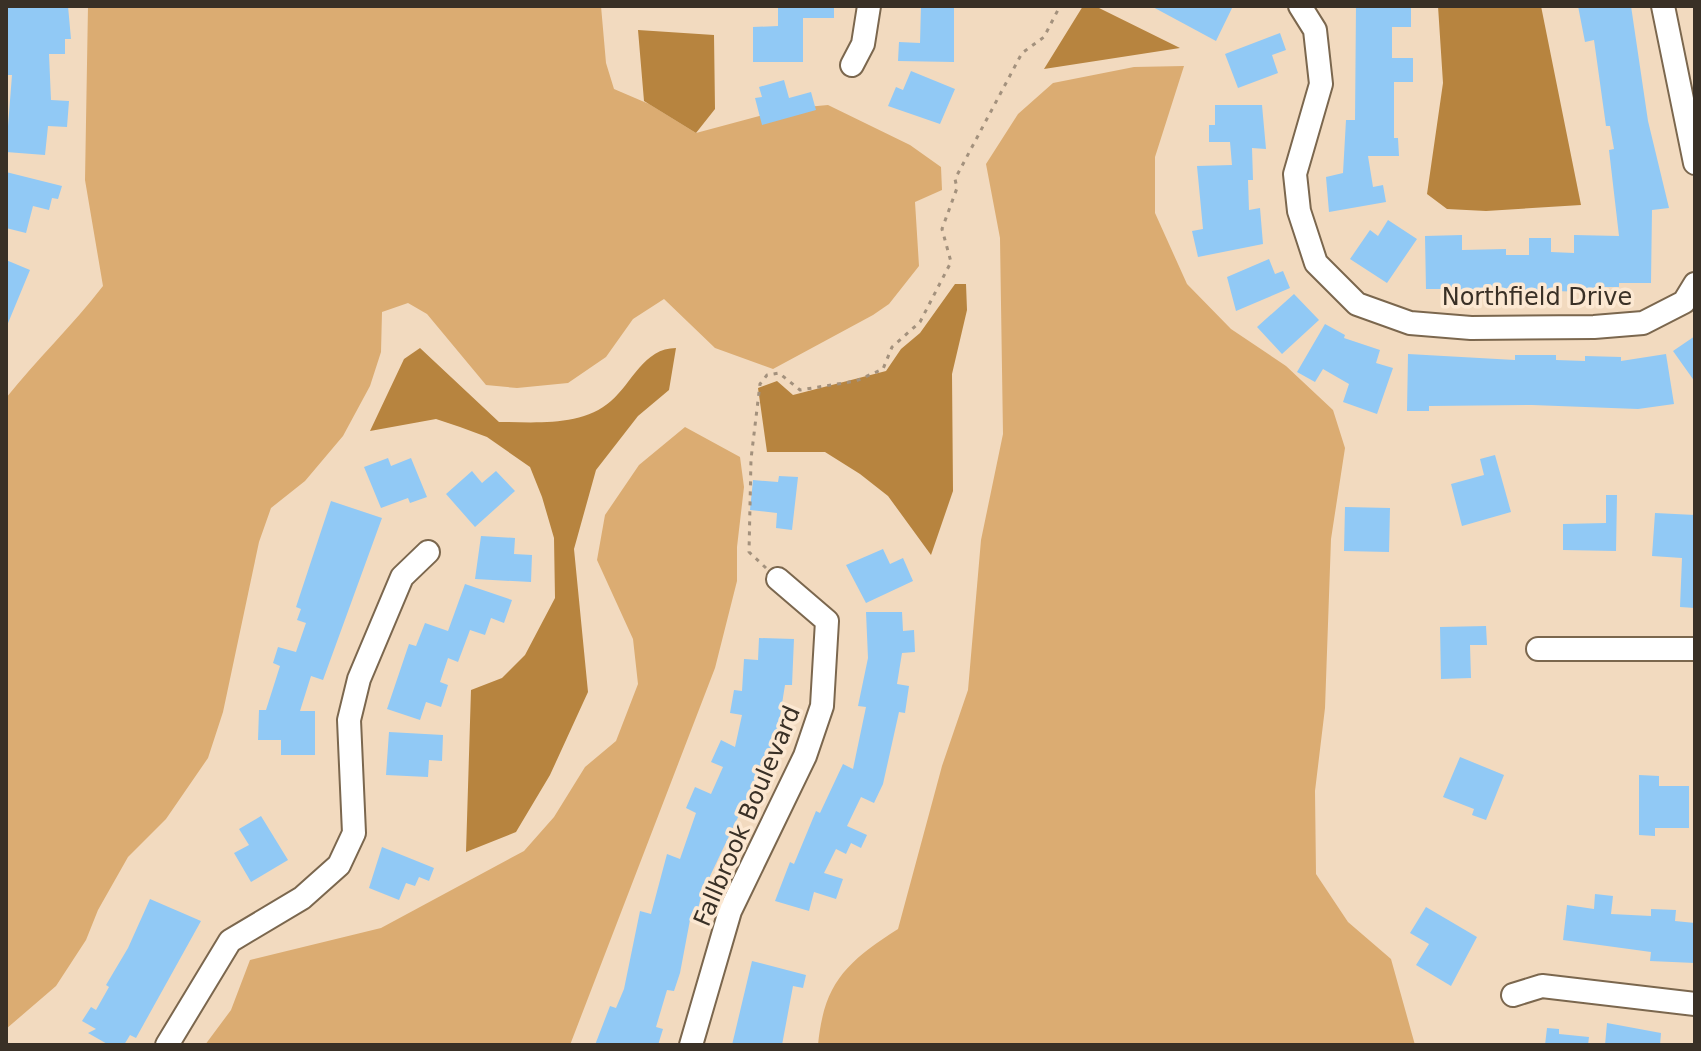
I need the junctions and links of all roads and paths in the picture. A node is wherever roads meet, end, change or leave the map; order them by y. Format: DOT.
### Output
graph roads {
  1 [pos="869,6"];
  2 [pos="1060,6"];
  3 [pos="1300,6"];
  4 [pos="1663,6"];
  5 [pos="852,65"];
  6 [pos="1695,163"];
  7 [pos="1695,284"];
  8 [pos="428,552"];
  9 [pos="778,579"];
  10 [pos="1538,649"];
  11 [pos="1695,649"];
  12 [pos="1513,995"];
  13 [pos="1695,1004"];
  14 [pos="167,1045"];
  15 [pos="691,1045"];
  1 -- 5 [label="street"];
  2 -- 9 [label="path"];
  3 -- 7 [label="street, Northfield Drive"];
  4 -- 6 [label="street"];
  8 -- 14 [label="street"];
  9 -- 15 [label="street, Fallbrook Boulevard"];
  10 -- 11 [label="street"];
  12 -- 13 [label="street"];
}
